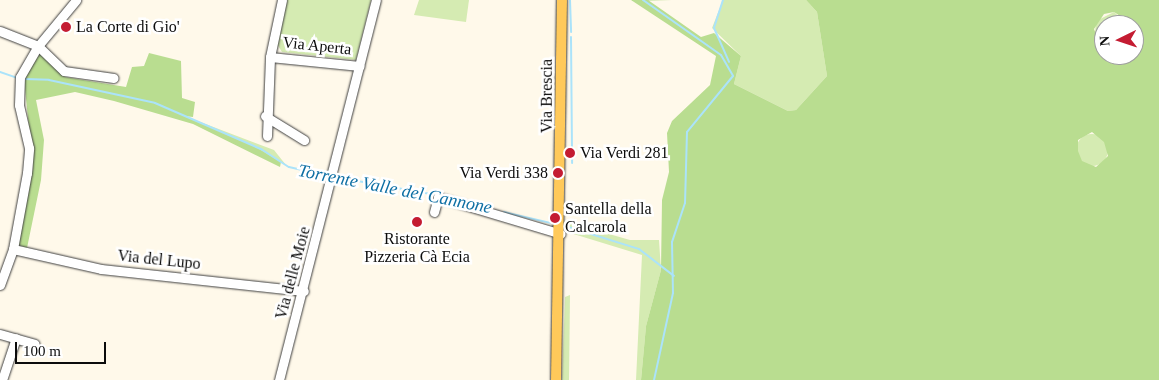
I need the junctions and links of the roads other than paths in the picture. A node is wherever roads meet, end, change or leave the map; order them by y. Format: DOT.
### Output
graph roads {
  1 [pos="76,0"];
  2 [pos="282,0"];
  3 [pos="376,0"];
  4 [pos="562,0"];
  5 [pos="0,32"];
  6 [pos="38,46"];
  7 [pos="270,57"];
  8 [pos="360,66"];
  9 [pos="114,78"];
  10 [pos="265,116"];
  11 [pos="267,136"];
  12 [pos="304,140"];
  13 [pos="434,212"];
  14 [pos="561,228"];
  15 [pos="12,249"];
  16 [pos="0,285"];
  17 [pos="304,291"];
  18 [pos="0,334"];
  19 [pos="16,338"];
  20 [pos="35,344"];
  21 [pos="2,380"];
  22 [pos="278,380"];
  23 [pos="556,380"];
  1 -- 6 [label="street"];
  2 -- 7 [label="street, Via Aperta"];
  3 -- 8 [label="street, Via delle Moie"];
  4 -- 14 [label="main road, Via Brescia"];
  5 -- 6 [label="street"];
  6 -- 9 [label="street"];
  6 -- 15 [label="street"];
  7 -- 8 [label="street, Via Aperta"];
  7 -- 10 [label="street, Via Aperta"];
  8 -- 17 [label="street, Via delle Moie"];
  10 -- 11 [label="street, Via Aperta"];
  10 -- 12 [label="street"];
  13 -- 14 [label="street"];
  14 -- 23 [label="main road, Via Brescia"];
  15 -- 16 [label="street"];
  15 -- 17 [label="street, Via del Lupo"];
  17 -- 22 [label="street, Via delle Moie"];
  18 -- 19 [label="street"];
  19 -- 20 [label="street"];
  19 -- 21 [label="street"];
}
